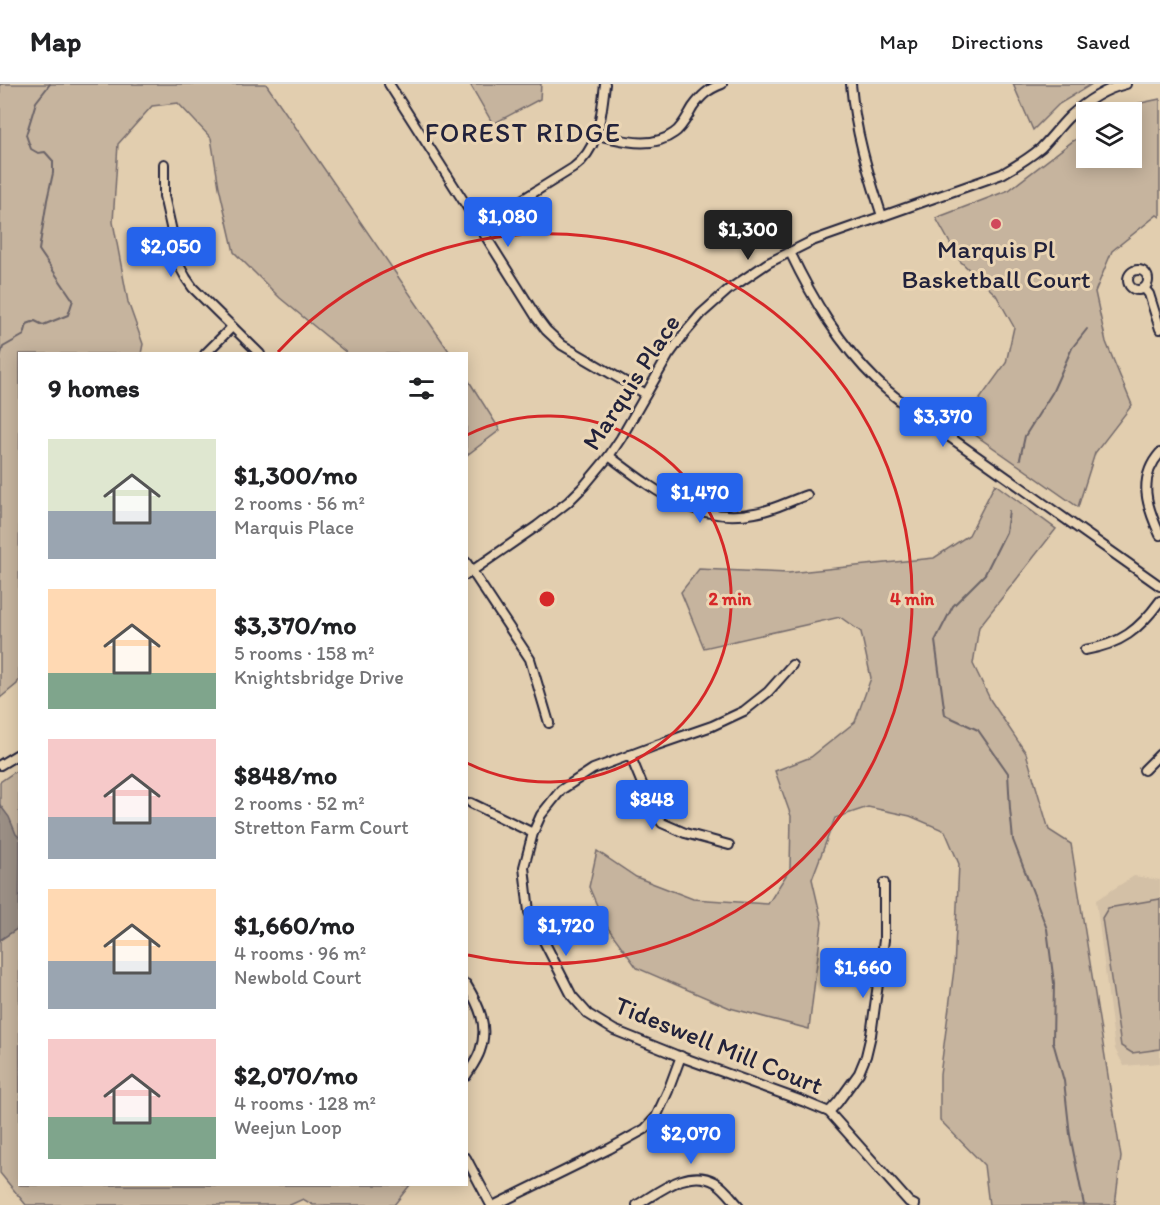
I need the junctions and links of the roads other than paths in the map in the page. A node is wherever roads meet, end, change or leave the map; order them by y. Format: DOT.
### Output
graph roads {
  1 [pos="389,84"];
  2 [pos="605,84"];
  3 [pos="722,84"];
  4 [pos="851,84"];
  5 [pos="1125,84"];
  6 [pos="597,135"];
  7 [pos="164,164"];
  8 [pos="882,216"];
  9 [pos="480,226"];
  10 [pos="790,252"];
  11 [pos="1144,288"];
  12 [pos="232,327"];
  13 [pos="1160,329"];
  14 [pos="207,352"];
  15 [pos="258,352"];
  16 [pos="646,394"];
  17 [pos="1160,453"];
  18 [pos="609,456"];
  19 [pos="807,495"];
  20 [pos="1160,535"];
  21 [pos="469,573"];
  22 [pos="1160,586"];
  23 [pos="1160,601"];
  24 [pos="1086,650"];
  25 [pos="792,665"];
  26 [pos="549,723"];
  27 [pos="18,754"];
  28 [pos="1160,754"];
  29 [pos="630,755"];
  30 [pos="0,765"];
  31 [pos="1144,770"];
  32 [pos="471,803"];
  33 [pos="533,833"];
  34 [pos="729,845"];
  35 [pos="884,883"];
  36 [pos="468,987"];
  37 [pos="681,1056"];
  38 [pos="468,1072"];
  39 [pos="829,1112"];
  40 [pos="468,1161"];
  41 [pos="493,1205"];
  42 [pos="637,1205"];
  43 [pos="738,1205"];
  44 [pos="915,1205"];
  1 -- 9 [label="street"];
  2 -- 6 [label="street"];
  3 -- 6 [label="street"];
  4 -- 8 [label="street"];
  5 -- 8 [label="street, Marquis Place"];
  6 -- 9 [label="street"];
  7 -- 12 [label="street"];
  8 -- 10 [label="street, Marquis Place"];
  9 -- 16 [label="street"];
  10 -- 16 [label="street, Marquis Place"];
  10 -- 22 [label="street"];
  11 -- 13 [label="street"];
  12 -- 14 [label="street"];
  12 -- 15 [label="street"];
  16 -- 18 [label="street, Marquis Place"];
  17 -- 20 [label="street"];
  18 -- 19 [label="street"];
  18 -- 21 [label="street, Marquis Place"];
  21 -- 26 [label="street"];
  23 -- 24 [label="street"];
  25 -- 29 [label="street, Tideswell Mill Court"];
  27 -- 30 [label="street"];
  28 -- 31 [label="street"];
  29 -- 33 [label="street, Tideswell Mill Court"];
  29 -- 34 [label="street"];
  32 -- 33 [label="street"];
  33 -- 37 [label="street, Tideswell Mill Court"];
  35 -- 39 [label="street"];
  36 -- 38 [label="street"];
  37 -- 39 [label="street, Tideswell Mill Court"];
  37 -- 41 [label="street"];
  39 -- 44 [label="street, Tideswell Mill Court"];
  40 -- 41 [label="street"];
  42 -- 43 [label="street"];
}
